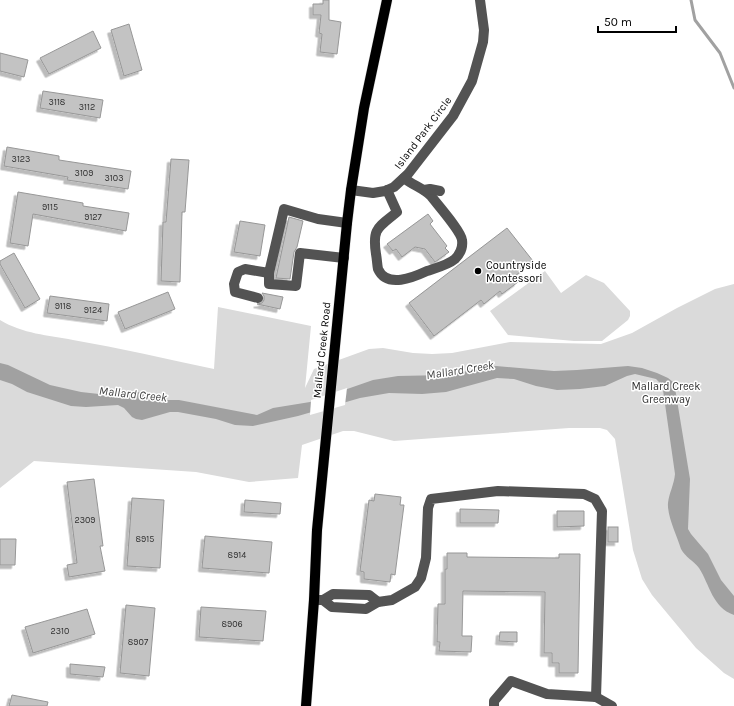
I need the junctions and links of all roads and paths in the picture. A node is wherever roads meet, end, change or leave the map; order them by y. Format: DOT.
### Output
graph roads {
  1 [pos="387,0"];
  2 [pos="480,0"];
  3 [pos="404,178"];
  4 [pos="351,190"];
  5 [pos="387,190"];
  6 [pos="424,190"];
  7 [pos="440,191"];
  8 [pos="347,223"];
  9 [pos="344,258"];
  10 [pos="268,273"];
  11 [pos="258,298"];
  12 [pos="318,600"];
  13 [pos="596,697"];
  14 [pos="306,706"];
  15 [pos="494,706"];
  16 [pos="612,706"];
  1 -- 4 [label="main road, Mallard Creek Road"];
  2 -- 3 [label="street, Island Park Circle"];
  3 -- 5 [label="street, Island Park Circle"];
  3 -- 6 [label="street"];
  4 -- 5 [label="street, Island Park Circle"];
  4 -- 8 [label="main road, Mallard Creek Road"];
  5 -- 6 [label="street"];
  6 -- 7 [label="street"];
  8 -- 9 [label="main road, Mallard Creek Road"];
  8 -- 10 [label="street"];
  9 -- 10 [label="street"];
  9 -- 12 [label="main road, Mallard Creek Road"];
  10 -- 11 [label="street"];
  12 -- 13 [label="street"];
  12 -- 14 [label="main road, Mallard Creek Road"];
  13 -- 15 [label="street"];
  13 -- 16 [label="street"];
}
